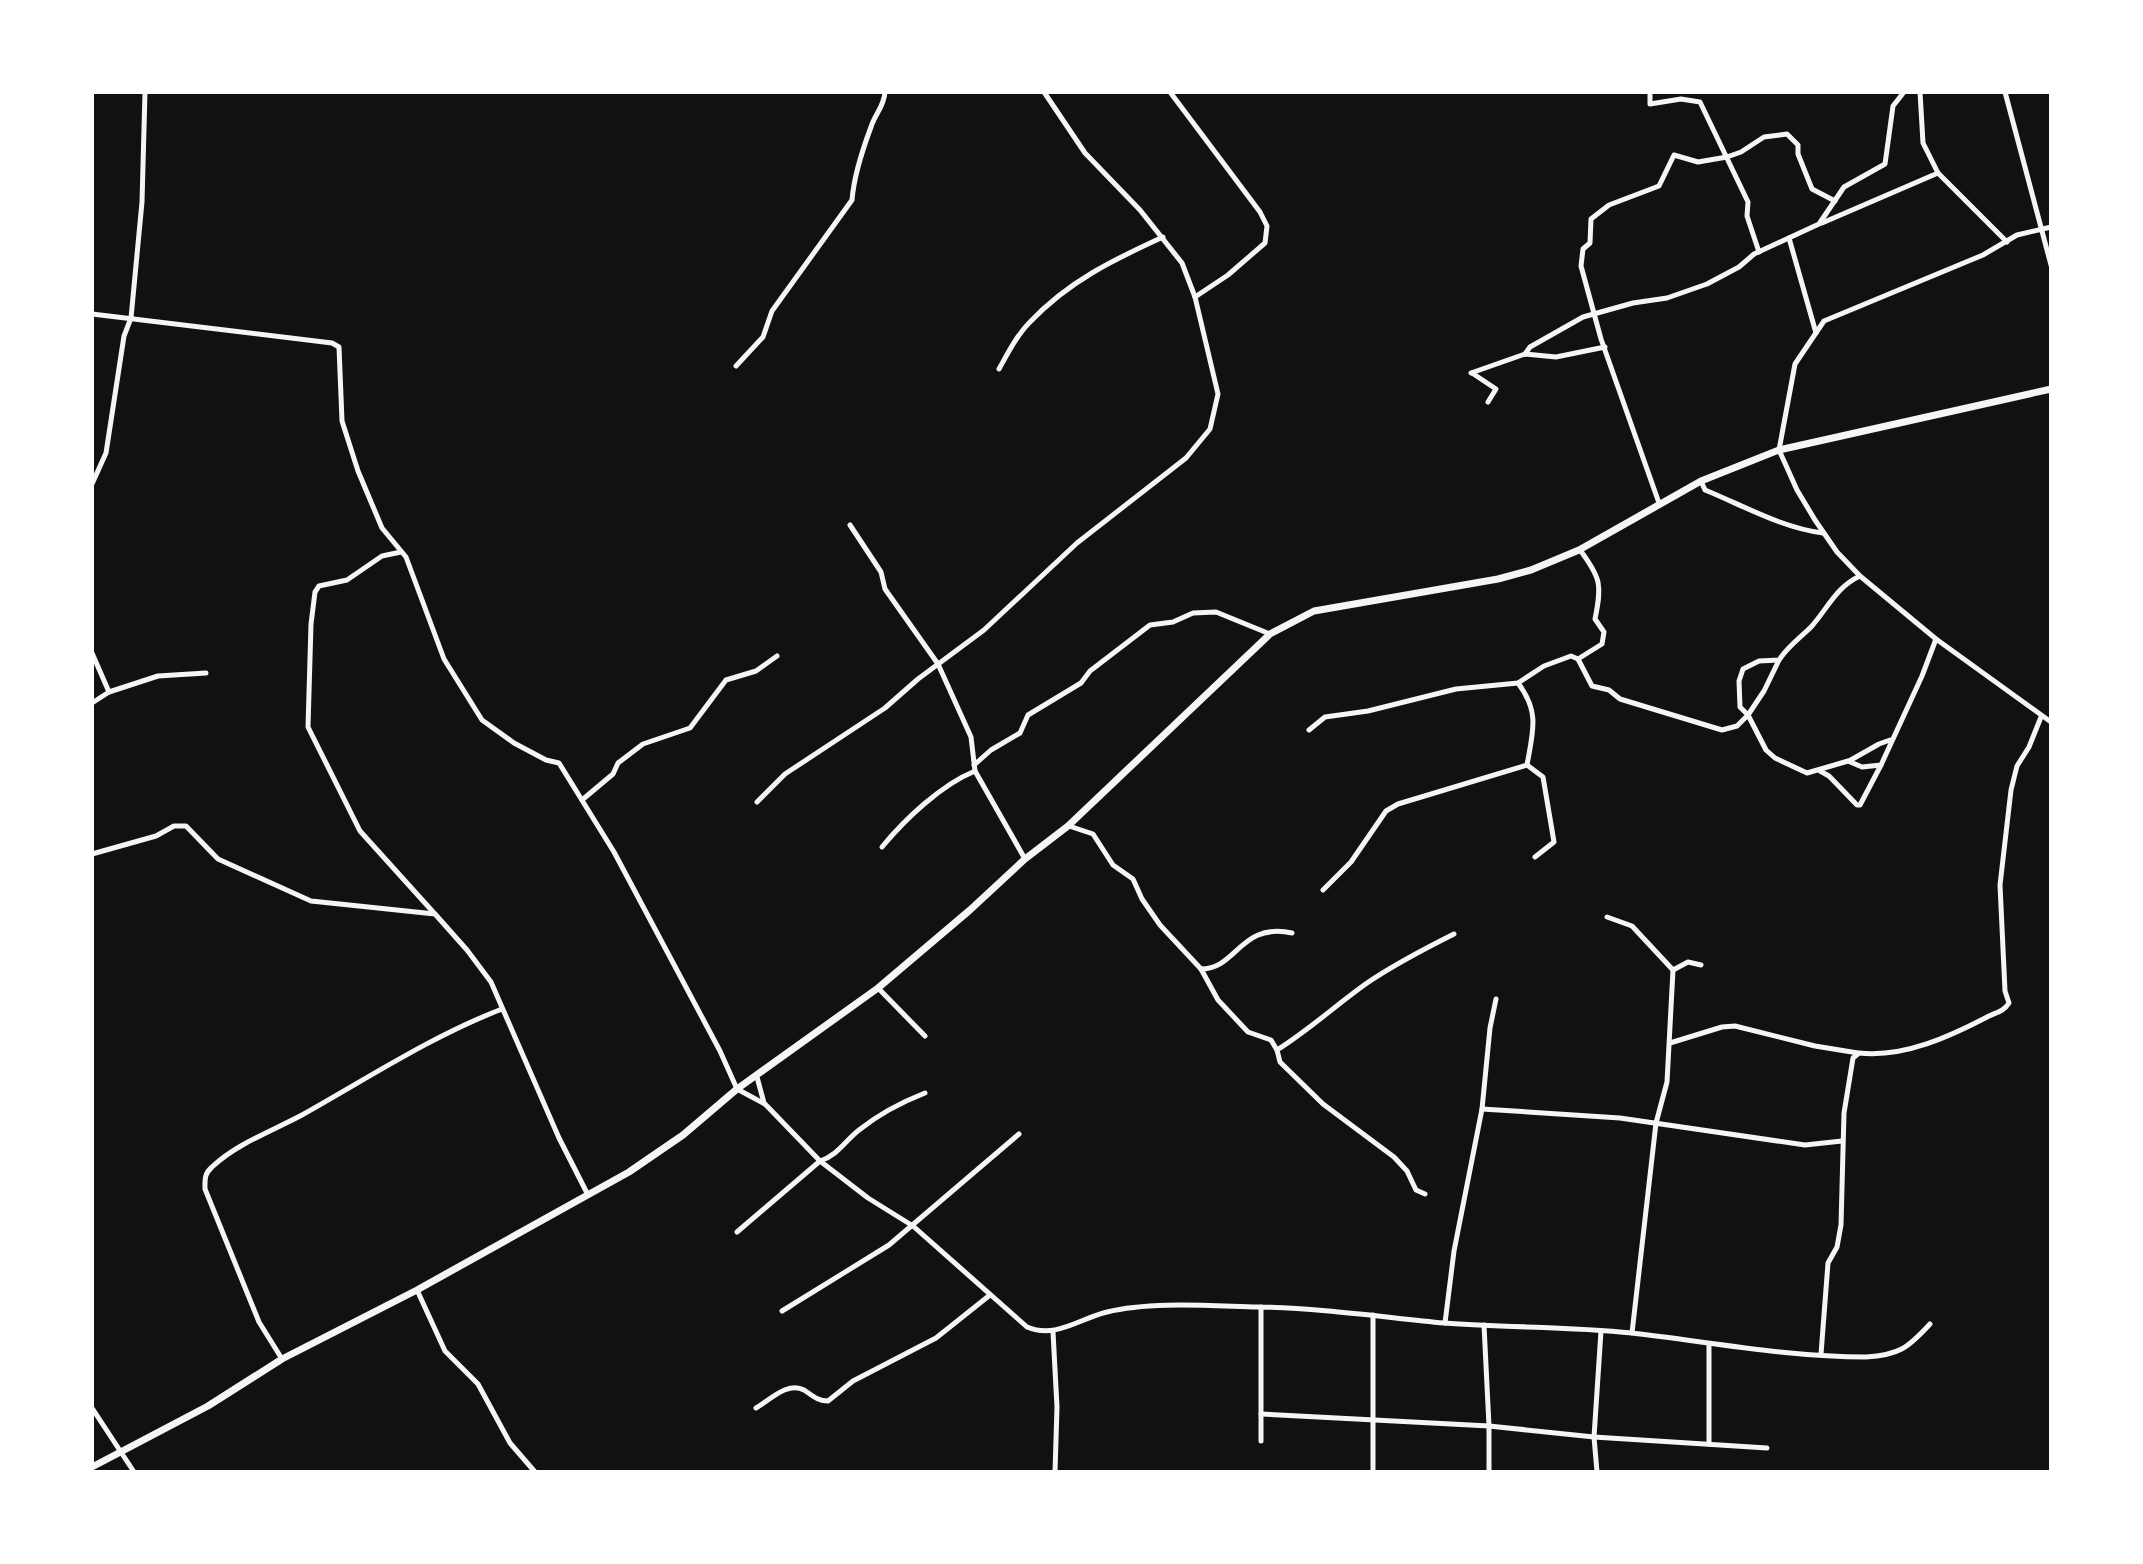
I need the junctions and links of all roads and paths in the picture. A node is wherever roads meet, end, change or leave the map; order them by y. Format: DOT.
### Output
graph roads {
  1 [pos="145,92"];
  2 [pos="885,92"];
  3 [pos="1044,92"];
  4 [pos="1170,92"];
  5 [pos="1650,92"];
  6 [pos="1904,92"];
  7 [pos="1920,92"];
  8 [pos="2005,92"];
  9 [pos="1727,157"];
  10 [pos="1938,173"];
  11 [pos="1835,201"];
  12 [pos="1819,224"];
  13 [pos="2051,227"];
  14 [pos="2041,229"];
  15 [pos="1163,237"];
  16 [pos="1789,238"];
  17 [pos="2007,242"];
  18 [pos="1759,252"];
  19 [pos="2051,265"];
  20 [pos="1195,297"];
  21 [pos="92,314"];
  22 [pos="1594,314"];
  23 [pos="131,318"];
  24 [pos="1816,333"];
  25 [pos="1605,347"];
  26 [pos="1525,354"];
  27 [pos="736,366"];
  28 [pos="999,369"];
  29 [pos="2051,389"];
  30 [pos="1488,402"];
  31 [pos="1779,450"];
  32 [pos="1701,481"];
  33 [pos="92,484"];
  34 [pos="1659,503"];
  35 [pos="850,525"];
  36 [pos="1824,533"];
  37 [pos="1579,550"];
  38 [pos="401,552"];
  39 [pos="1860,576"];
  40 [pos="1270,634"];
  41 [pos="1936,639"];
  42 [pos="92,653"];
  43 [pos="777,656"];
  44 [pos="1578,659"];
  45 [pos="1779,660"];
  46 [pos="938,664"];
  47 [pos="206,673"];
  48 [pos="1518,683"];
  49 [pos="109,692"];
  50 [pos="92,703"];
  51 [pos="1748,715"];
  52 [pos="2041,717"];
  53 [pos="2051,722"];
  54 [pos="1309,730"];
  55 [pos="1891,740"];
  56 [pos="1848,761"];
  57 [pos="1527,765"];
  58 [pos="1881,765"];
  59 [pos="974,768"];
  60 [pos="1818,770"];
  61 [pos="582,800"];
  62 [pos="757,802"];
  63 [pos="1068,826"];
  64 [pos="882,847"];
  65 [pos="92,854"];
  66 [pos="1535,857"];
  67 [pos="1025,859"];
  68 [pos="1323,890"];
  69 [pos="435,914"];
  70 [pos="1607,917"];
  71 [pos="1292,933"];
  72 [pos="1454,934"];
  73 [pos="1701,965"];
  74 [pos="1201,969"];
  75 [pos="1673,970"];
  76 [pos="878,988"];
  77 [pos="1496,999"];
  78 [pos="502,1009"];
  79 [pos="925,1036"];
  80 [pos="1670,1043"];
  81 [pos="1277,1050"];
  82 [pos="1859,1053"];
  83 [pos="757,1077"];
  84 [pos="737,1089"];
  85 [pos="925,1093"];
  86 [pos="765,1104"];
  87 [pos="1482,1109"];
  88 [pos="1656,1123"];
  89 [pos="1019,1134"];
  90 [pos="1842,1141"];
  91 [pos="820,1161"];
  92 [pos="1425,1194"];
  93 [pos="588,1195"];
  94 [pos="913,1226"];
  95 [pos="737,1232"];
  96 [pos="417,1290"];
  97 [pos="990,1295"];
  98 [pos="1261,1307"];
  99 [pos="782,1311"];
  100 [pos="1373,1315"];
  101 [pos="1445,1323"];
  102 [pos="1930,1324"];
  103 [pos="1484,1325"];
  104 [pos="1601,1331"];
  105 [pos="1053,1332"];
  106 [pos="1632,1333"];
  107 [pos="1709,1344"];
  108 [pos="1821,1354"];
  109 [pos="282,1359"];
  110 [pos="92,1408"];
  111 [pos="756,1408"];
  112 [pos="1261,1414"];
  113 [pos="1373,1422"];
  114 [pos="1489,1426"];
  115 [pos="1594,1437"];
  116 [pos="1261,1441"];
  117 [pos="1709,1444"];
  118 [pos="1767,1448"];
  119 [pos="122,1452"];
  120 [pos="92,1467"];
  121 [pos="134,1472"];
  122 [pos="535,1472"];
  123 [pos="1055,1472"];
  124 [pos="1373,1472"];
  125 [pos="1489,1472"];
  126 [pos="1597,1472"];
  1 -- 23 [label="street"];
  2 -- 27 [label="street"];
  3 -- 15 [label="street"];
  4 -- 20 [label="street"];
  5 -- 9 [label="street"];
  6 -- 11 [label="street"];
  7 -- 10 [label="street"];
  8 -- 14 [label="street"];
  9 -- 11 [label="street"];
  9 -- 18 [label="street"];
  9 -- 22 [label="street"];
  10 -- 12 [label="street"];
  10 -- 17 [label="street"];
  11 -- 12 [label="street"];
  12 -- 16 [label="street"];
  13 -- 14 [label="street"];
  14 -- 17 [label="street"];
  14 -- 19 [label="street"];
  15 -- 20 [label="street"];
  15 -- 28 [label="street"];
  16 -- 18 [label="street"];
  16 -- 24 [label="street"];
  17 -- 24 [label="street"];
  18 -- 22 [label="street"];
  20 -- 46 [label="street"];
  21 -- 23 [label="street"];
  22 -- 25 [label="street"];
  22 -- 26 [label="street"];
  23 -- 33 [label="street"];
  23 -- 38 [label="street"];
  24 -- 31 [label="street"];
  25 -- 26 [label="street"];
  25 -- 34 [label="street"];
  26 -- 30 [label="street"];
  29 -- 31 [label="main road"];
  31 -- 32 [label="main road"];
  31 -- 36 [label="street"];
  32 -- 34 [label="main road"];
  32 -- 36 [label="street"];
  34 -- 37 [label="main road"];
  35 -- 46 [label="street"];
  36 -- 39 [label="street"];
  37 -- 40 [label="main road"];
  37 -- 44 [label="street"];
  38 -- 61 [label="street"];
  38 -- 69 [label="street"];
  39 -- 41 [label="street"];
  39 -- 45 [label="street"];
  40 -- 59 [label="street"];
  40 -- 63 [label="main road"];
  41 -- 52 [label="street"];
  41 -- 55 [label="street"];
  42 -- 49 [label="street"];
  43 -- 61 [label="street"];
  44 -- 48 [label="street"];
  44 -- 51 [label="street"];
  45 -- 51 [label="street"];
  45 -- 51 [label="street"];
  46 -- 59 [label="street"];
  46 -- 62 [label="street"];
  47 -- 49 [label="street"];
  48 -- 54 [label="street"];
  48 -- 57 [label="street"];
  49 -- 50 [label="street"];
  51 -- 60 [label="street"];
  52 -- 53 [label="street"];
  52 -- 82 [label="street"];
  55 -- 56 [label="street"];
  55 -- 58 [label="street"];
  56 -- 58 [label="street"];
  56 -- 60 [label="street"];
  57 -- 66 [label="street"];
  57 -- 68 [label="street"];
  58 -- 60 [label="street"];
  59 -- 64 [label="street"];
  59 -- 67 [label="street"];
  61 -- 84 [label="street"];
  63 -- 67 [label="main road"];
  63 -- 74 [label="street"];
  65 -- 69 [label="street"];
  67 -- 76 [label="main road"];
  69 -- 78 [label="street"];
  70 -- 75 [label="street"];
  71 -- 74 [label="street"];
  72 -- 81 [label="street"];
  73 -- 75 [label="street"];
  74 -- 81 [label="street"];
  75 -- 80 [label="street"];
  76 -- 79 [label="street"];
  76 -- 83 [label="main road"];
  77 -- 87 [label="street"];
  78 -- 93 [label="street"];
  78 -- 109 [label="street"];
  80 -- 82 [label="street"];
  80 -- 88 [label="street"];
  81 -- 92 [label="street"];
  82 -- 90 [label="street"];
  83 -- 84 [label="main road"];
  83 -- 86 [label="street"];
  84 -- 86 [label="street"];
  84 -- 93 [label="main road"];
  85 -- 91 [label="street"];
  86 -- 91 [label="street"];
  87 -- 88 [label="street"];
  87 -- 101 [label="street"];
  88 -- 90 [label="street"];
  88 -- 106 [label="street"];
  89 -- 94 [label="street"];
  90 -- 108 [label="street"];
  91 -- 94 [label="street"];
  91 -- 95 [label="street"];
  93 -- 96 [label="main road"];
  94 -- 97 [label="street"];
  94 -- 99 [label="street"];
  96 -- 109 [label="main road"];
  96 -- 122 [label="street"];
  97 -- 105 [label="street"];
  97 -- 111 [label="street"];
  98 -- 100 [label="street"];
  98 -- 105 [label="street"];
  98 -- 112 [label="street"];
  100 -- 101 [label="street"];
  100 -- 113 [label="street"];
  101 -- 103 [label="street"];
  102 -- 108 [label="street"];
  103 -- 104 [label="street"];
  103 -- 114 [label="street"];
  104 -- 106 [label="street"];
  104 -- 115 [label="street"];
  105 -- 123 [label="street"];
  106 -- 107 [label="street"];
  107 -- 108 [label="street"];
  107 -- 117 [label="street"];
  109 -- 119 [label="main road"];
  110 -- 119 [label="street"];
  112 -- 113 [label="street"];
  112 -- 116 [label="street"];
  113 -- 114 [label="street"];
  113 -- 124 [label="street"];
  114 -- 115 [label="street"];
  114 -- 125 [label="street"];
  115 -- 117 [label="street"];
  115 -- 126 [label="street"];
  117 -- 118 [label="street"];
  119 -- 120 [label="main road"];
  119 -- 121 [label="street"];
}
